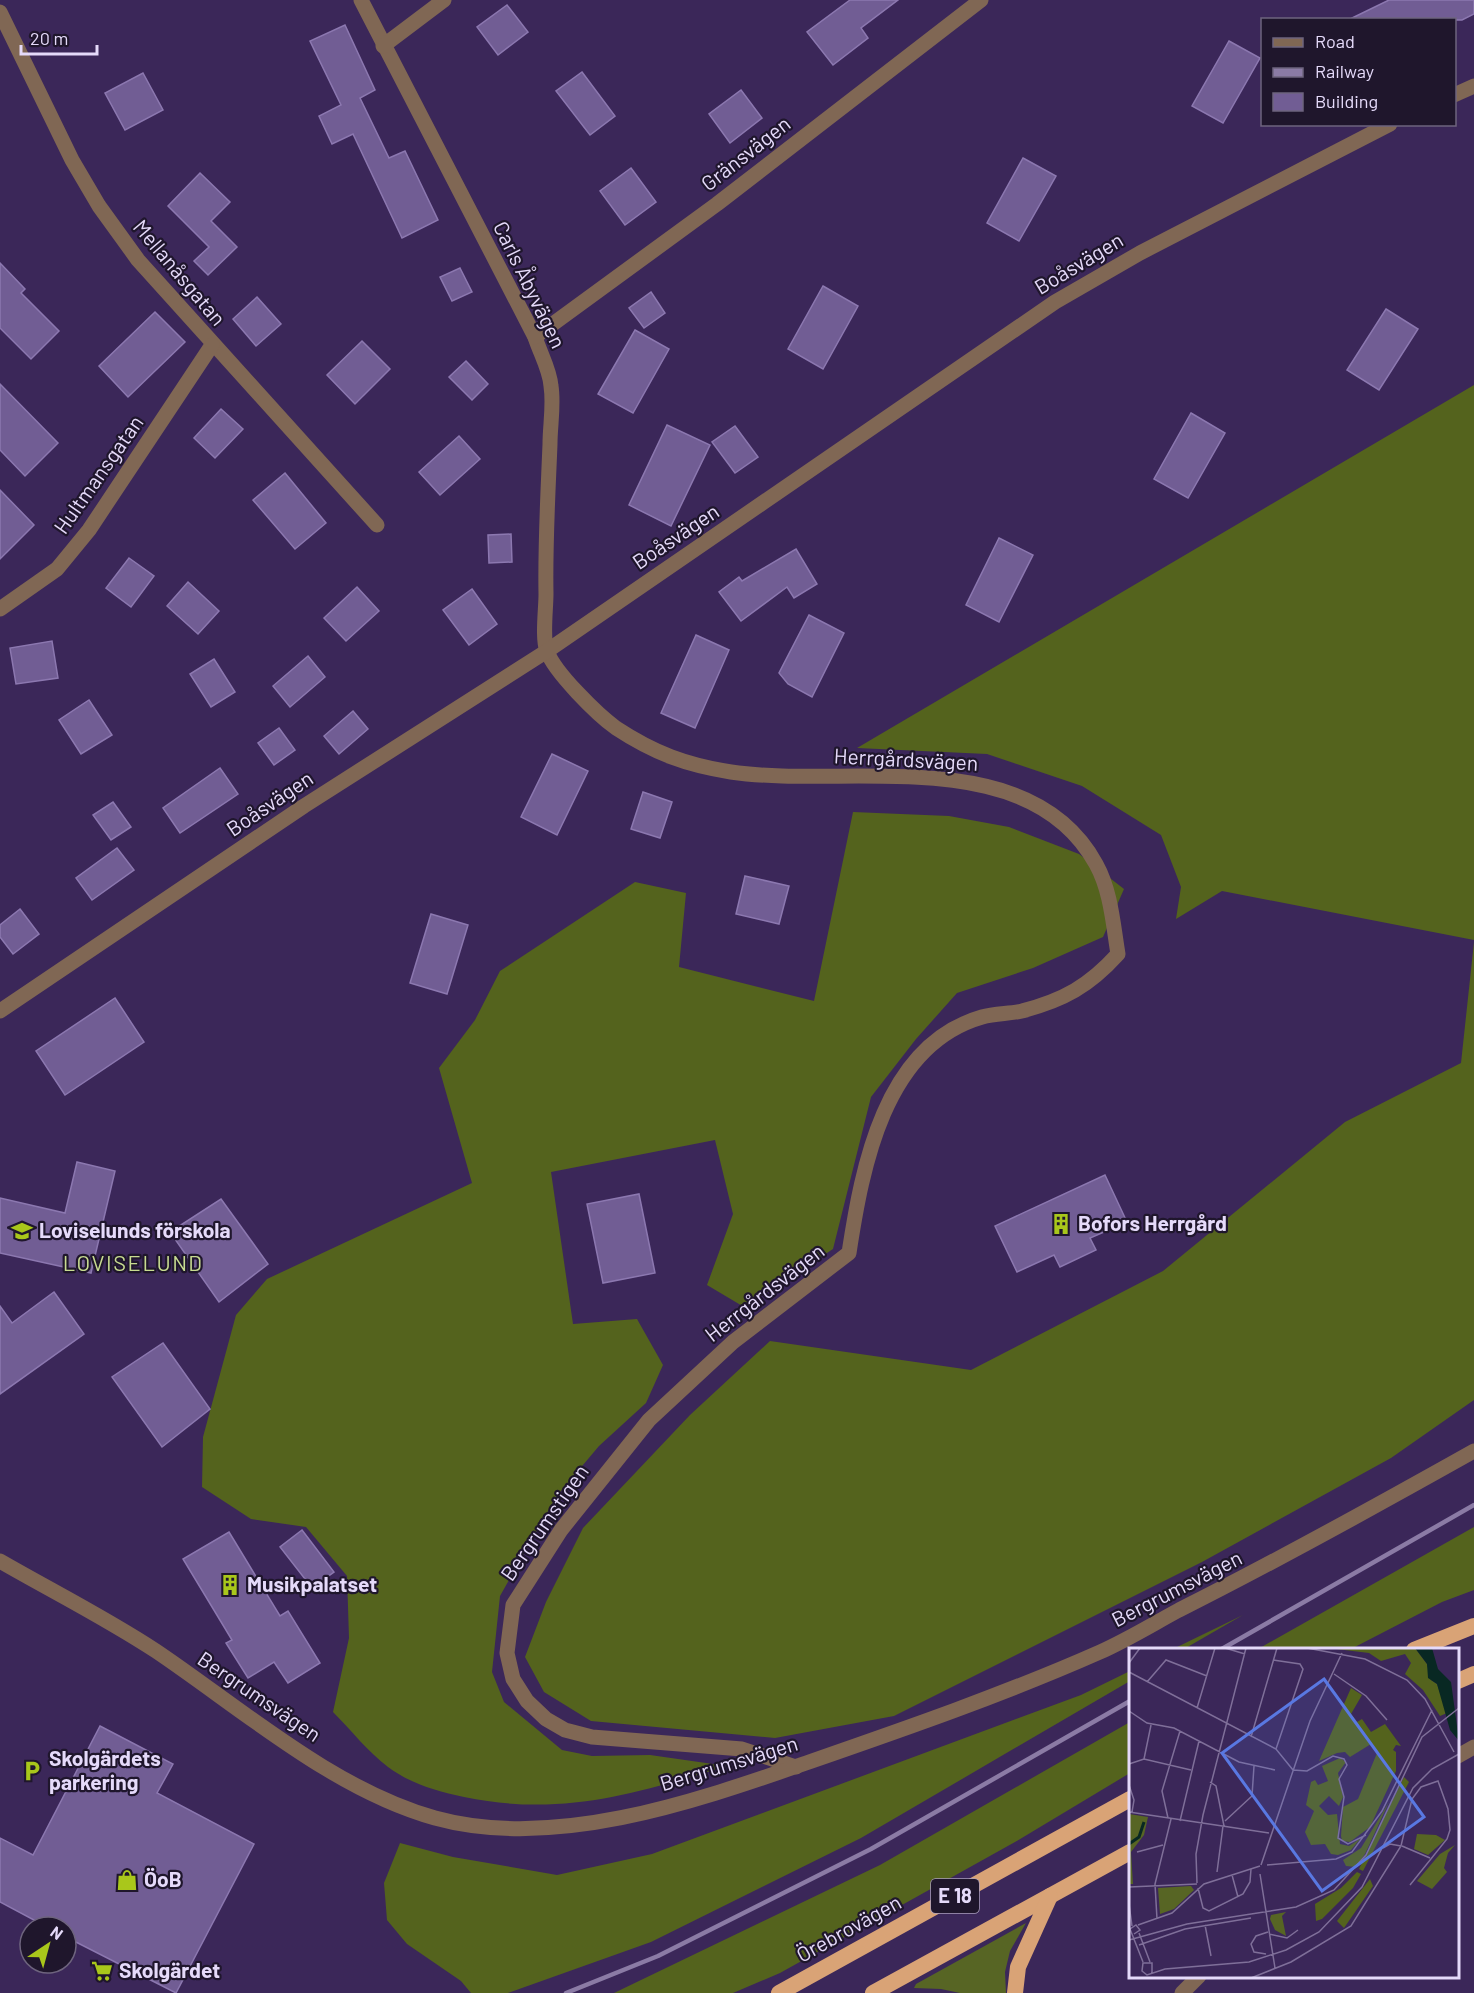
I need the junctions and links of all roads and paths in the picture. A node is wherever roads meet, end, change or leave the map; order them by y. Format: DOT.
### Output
graph roads {
  1 [pos="361,0"];
  2 [pos="444,0"];
  3 [pos="981,0"];
  4 [pos="0,12"];
  5 [pos="383,46"];
  6 [pos="1474,86"];
  7 [pos="1456,95"];
  8 [pos="1386,126"];
  9 [pos="535,337"];
  10 [pos="212,345"];
  11 [pos="376,525"];
  12 [pos="0,609"];
  13 [pos="547,651"];
  14 [pos="0,1011"];
  15 [pos="649,1420"];
  16 [pos="1474,1451"];
  17 [pos="0,1562"];
  18 [pos="1474,1626"];
  19 [pos="1419,1648"];
  20 [pos="1474,1674"];
  21 [pos="1459,1681"];
  22 [pos="1474,1747"];
  23 [pos="1459,1755"];
  24 [pos="795,1767"];
  25 [pos="1129,1800"];
  26 [pos="1129,1853"];
  27 [pos="1050,1896"];
  28 [pos="1198,1978"];
  29 [pos="779,1993"];
  30 [pos="873,1993"];
  31 [pos="1015,1993"];
  32 [pos="1182,1993"];
  1 -- 5 [label="street, Carls Åbyvägen"];
  2 -- 5 [label="street"];
  3 -- 9 [label="street, Gränsvägen"];
  4 -- 10 [label="street, Mellanåsgatan"];
  5 -- 9 [label="street, Carls Åbyvägen"];
  6 -- 7 [label="street"];
  8 -- 13 [label="street, Boåsvägen"];
  9 -- 13 [label="street, Carls Åbyvägen"];
  10 -- 11 [label="street, Mellanåsgatan"];
  10 -- 12 [label="street, Hultmansgatan"];
  13 -- 14 [label="street, Boåsvägen"];
  13 -- 15 [label="street, Herrgårdsvägen"];
  15 -- 24 [label="street, Bergrumstigen"];
  16 -- 24 [label="street, Bergrumsvägen"];
  17 -- 24 [label="street, Bergrumsvägen"];
  18 -- 19 [label="highway"];
  20 -- 21 [label="highway"];
  22 -- 23 [label="street"];
  25 -- 29 [label="highway, Örebrovägen / E 18"];
  26 -- 27 [label="highway, E 18"];
  27 -- 30 [label="highway, E 18"];
  27 -- 31 [label="highway"];
  28 -- 32 [label="street"];
}
